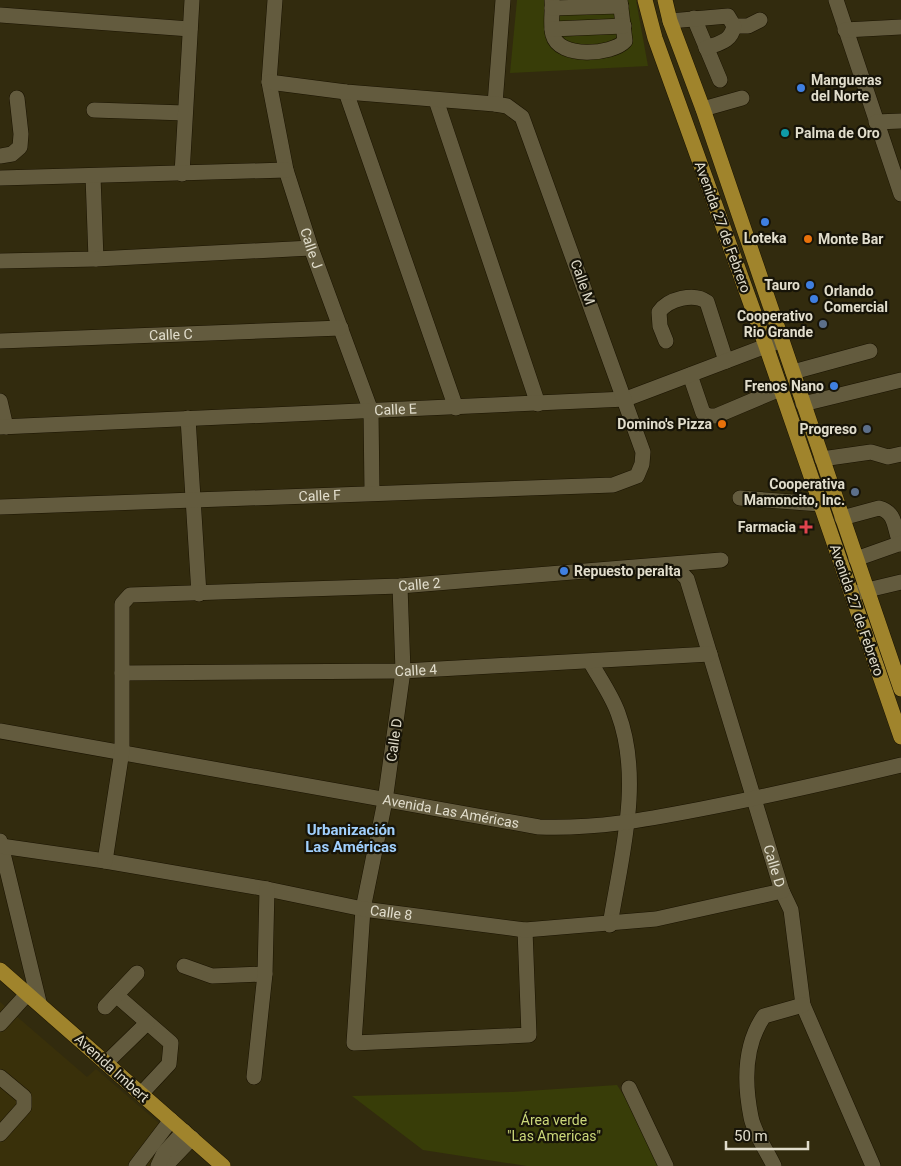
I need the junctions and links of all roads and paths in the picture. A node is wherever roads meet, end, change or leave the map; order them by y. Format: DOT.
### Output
graph roads {
  1 [pos="192,0"];
  2 [pos="275,0"];
  3 [pos="503,0"];
  4 [pos="645,0"];
  5 [pos="665,0"];
  6 [pos="836,0"];
  7 [pos="620,3"];
  8 [pos="552,4"];
  9 [pos="0,15"];
  10 [pos="694,18"];
  11 [pos="760,20"];
  12 [pos="670,21"];
  13 [pos="624,26"];
  14 [pos="734,26"];
  15 [pos="901,27"];
  16 [pos="190,29"];
  17 [pos="552,29"];
  18 [pos="844,30"];
  19 [pos="706,48"];
  20 [pos="720,80"];
  21 [pos="269,82"];
  22 [pos="346,92"];
  23 [pos="17,98"];
  24 [pos="742,98"];
  25 [pos="436,100"];
  26 [pos="495,104"];
  27 [pos="703,109"];
  28 [pos="94,110"];
  29 [pos="185,113"];
  30 [pos="901,121"];
  31 [pos="876,122"];
  32 [pos="0,156"];
  33 [pos="286,170"];
  34 [pos="182,174"];
  35 [pos="93,176"];
  36 [pos="0,178"];
  37 [pos="901,194"];
  38 [pos="311,248"];
  39 [pos="96,259"];
  40 [pos="0,261"];
  41 [pos="341,328"];
  42 [pos="666,340"];
  43 [pos="782,340"];
  44 [pos="0,341"];
  45 [pos="766,346"];
  46 [pos="870,351"];
  47 [pos="726,361"];
  48 [pos="793,372"];
  49 [pos="690,375"];
  50 [pos="901,380"];
  51 [pos="780,389"];
  52 [pos="626,399"];
  53 [pos="0,402"];
  54 [pos="538,404"];
  55 [pos="803,404"];
  56 [pos="456,408"];
  57 [pos="371,411"];
  58 [pos="188,418"];
  59 [pos="3,427"];
  60 [pos="901,454"];
  61 [pos="822,459"];
  62 [pos="637,476"];
  63 [pos="372,492"];
  64 [pos="740,498"];
  65 [pos="193,500"];
  66 [pos="820,504"];
  67 [pos="0,507"];
  68 [pos="842,518"];
  69 [pos="901,544"];
  70 [pos="856,559"];
  71 [pos="721,560"];
  72 [pos="674,565"];
  73 [pos="901,582"];
  74 [pos="400,586"];
  75 [pos="867,590"];
  76 [pos="199,594"];
  77 [pos="851,594"];
  78 [pos="710,654"];
  79 [pos="591,663"];
  80 [pos="403,671"];
  81 [pos="122,673"];
  82 [pos="901,690"];
  83 [pos="0,731"];
  84 [pos="901,737"];
  85 [pos="122,751"];
  86 [pos="901,765"];
  87 [pos="754,799"];
  88 [pos="386,801"];
  89 [pos="626,824"];
  90 [pos="1,852"];
  91 [pos="105,861"];
  92 [pos="267,889"];
  93 [pos="782,891"];
  94 [pos="363,909"];
  95 [pos="610,924"];
  96 [pos="525,930"];
  97 [pos="184,966"];
  98 [pos="0,970"];
  99 [pos="137,973"];
  100 [pos="265,974"];
  101 [pos="116,994"];
  102 [pos="33,998"];
  103 [pos="803,1005"];
  104 [pos="105,1007"];
  105 [pos="147,1023"];
  106 [pos="0,1024"];
  107 [pos="106,1063"];
  108 [pos="0,1077"];
  109 [pos="254,1077"];
  110 [pos="629,1088"];
  111 [pos="141,1094"];
  112 [pos="171,1120"];
  113 [pos="0,1134"];
  114 [pos="188,1135"];
  115 [pos="160,1164"];
  116 [pos="136,1166"];
  117 [pos="223,1166"];
  118 [pos="666,1166"];
  119 [pos="774,1166"];
  120 [pos="873,1166"];
  1 -- 16 [label="street"];
  2 -- 21 [label="street, Calle J"];
  3 -- 26 [label="street"];
  4 -- 45 [label="main road, Avenida 27 de Febrero"];
  5 -- 12 [label="main road, Avenida 27 de Febrero"];
  6 -- 18 [label="street"];
  7 -- 8 [label="street"];
  7 -- 13 [label="street"];
  8 -- 17 [label="street"];
  9 -- 16 [label="street"];
  10 -- 12 [label="street"];
  10 -- 14 [label="street"];
  10 -- 19 [label="street"];
  11 -- 14 [label="street"];
  12 -- 27 [label="main road, Avenida 27 de Febrero"];
  13 -- 17 [label="street"];
  13 -- 17 [label="street"];
  14 -- 19 [label="street"];
  15 -- 18 [label="street"];
  16 -- 29 [label="street"];
  18 -- 31 [label="street"];
  19 -- 20 [label="street"];
  21 -- 22 [label="street, Calle M"];
  21 -- 33 [label="street, Calle J"];
  22 -- 25 [label="street, Calle M"];
  22 -- 56 [label="street"];
  23 -- 32 [label="street"];
  24 -- 27 [label="street"];
  25 -- 26 [label="street, Calle M"];
  25 -- 54 [label="street"];
  26 -- 52 [label="street, Calle M"];
  27 -- 43 [label="main road, Avenida 27 de Febrero"];
  28 -- 29 [label="street"];
  29 -- 34 [label="street"];
  30 -- 31 [label="street"];
  31 -- 37 [label="street"];
  33 -- 34 [label="street"];
  33 -- 38 [label="street, Calle J"];
  34 -- 35 [label="street"];
  35 -- 36 [label="street"];
  35 -- 39 [label="street"];
  38 -- 39 [label="street"];
  38 -- 41 [label="street, Calle J"];
  39 -- 40 [label="street"];
  41 -- 44 [label="street, Calle C"];
  41 -- 57 [label="street, Calle J"];
  42 -- 47 [label="street"];
  43 -- 45 [label="street, Calle E"];
  43 -- 48 [label="main road, Avenida 27 de Febrero"];
  45 -- 47 [label="street, Calle E"];
  45 -- 51 [label="main road, Avenida 27 de Febrero"];
  46 -- 48 [label="street"];
  47 -- 49 [label="street, Calle E"];
  48 -- 55 [label="main road, Avenida 27 de Febrero"];
  49 -- 51 [label="street"];
  49 -- 52 [label="street, Calle E"];
  50 -- 55 [label="street"];
  51 -- 66 [label="main road, Avenida 27 de Febrero"];
  52 -- 54 [label="street, Calle E"];
  52 -- 62 [label="street, Calle M"];
  53 -- 59 [label="street"];
  54 -- 56 [label="street, Calle E"];
  55 -- 61 [label="main road, Avenida 27 de Febrero"];
  56 -- 57 [label="street, Calle E"];
  57 -- 58 [label="street, Calle E"];
  57 -- 63 [label="street, Calle J"];
  58 -- 59 [label="street, Calle E"];
  58 -- 65 [label="street"];
  60 -- 61 [label="street"];
  61 -- 68 [label="main road, Avenida 27 de Febrero"];
  62 -- 63 [label="street, Calle F"];
  63 -- 65 [label="street, Calle F"];
  64 -- 66 [label="street"];
  65 -- 67 [label="street, Calle F"];
  65 -- 76 [label="street"];
  66 -- 77 [label="main road, Avenida 27 de Febrero"];
  68 -- 69 [label="street"];
  68 -- 70 [label="main road, Avenida 27 de Febrero"];
  69 -- 70 [label="street"];
  70 -- 75 [label="main road, Avenida 27 de Febrero"];
  71 -- 72 [label="street, Calle 2"];
  72 -- 74 [label="street, Calle 2"];
  72 -- 78 [label="street, Calle D"];
  73 -- 75 [label="street"];
  74 -- 76 [label="street, Calle 2"];
  74 -- 80 [label="street, Calle D"];
  75 -- 77 [label="street"];
  75 -- 82 [label="main road, Avenida 27 de Febrero"];
  76 -- 81 [label="street, Calle 2"];
  77 -- 84 [label="main road, Avenida 27 de Febrero"];
  78 -- 79 [label="street, Calle 4"];
  78 -- 87 [label="street, Calle D"];
  79 -- 80 [label="street, Calle 4"];
  79 -- 89 [label="street"];
  80 -- 81 [label="street, Calle 4"];
  80 -- 88 [label="street, Calle D"];
  81 -- 85 [label="street"];
  83 -- 85 [label="street, Avenida Las Américas"];
  85 -- 88 [label="street, Avenida Las Américas"];
  85 -- 91 [label="street"];
  86 -- 87 [label="street, Avenida Las Américas"];
  87 -- 89 [label="street, Avenida Las Américas"];
  87 -- 93 [label="street, Calle D"];
  88 -- 89 [label="street, Avenida Las Américas"];
  88 -- 94 [label="street, Calle D"];
  89 -- 95 [label="street"];
  90 -- 91 [label="street, Calle 8"];
  90 -- 102 [label="street"];
  91 -- 92 [label="street, Calle 8"];
  92 -- 94 [label="street, Calle 8"];
  92 -- 100 [label="street"];
  93 -- 95 [label="street, Calle 8"];
  93 -- 103 [label="street, Calle D"];
  94 -- 96 [label="street, Calle 8"];
  94 -- 96 [label="street, Calle D"];
  95 -- 96 [label="street, Calle 8"];
  97 -- 100 [label="street"];
  98 -- 102 [label="main road, Avenida Imbert"];
  99 -- 101 [label="street"];
  100 -- 109 [label="street"];
  101 -- 104 [label="street"];
  101 -- 105 [label="street"];
  102 -- 106 [label="street"];
  102 -- 107 [label="main road, Avenida Imbert"];
  103 -- 119 [label="street"];
  103 -- 120 [label="street, Calle D"];
  105 -- 107 [label="street"];
  105 -- 111 [label="street"];
  107 -- 111 [label="main road, Avenida Imbert"];
  108 -- 113 [label="street"];
  110 -- 118 [label="street"];
  111 -- 112 [label="main road, Avenida Imbert"];
  112 -- 114 [label="main road, Avenida Imbert"];
  112 -- 116 [label="street"];
  114 -- 115 [label="street"];
  114 -- 117 [label="main road, Avenida Imbert"];
}
